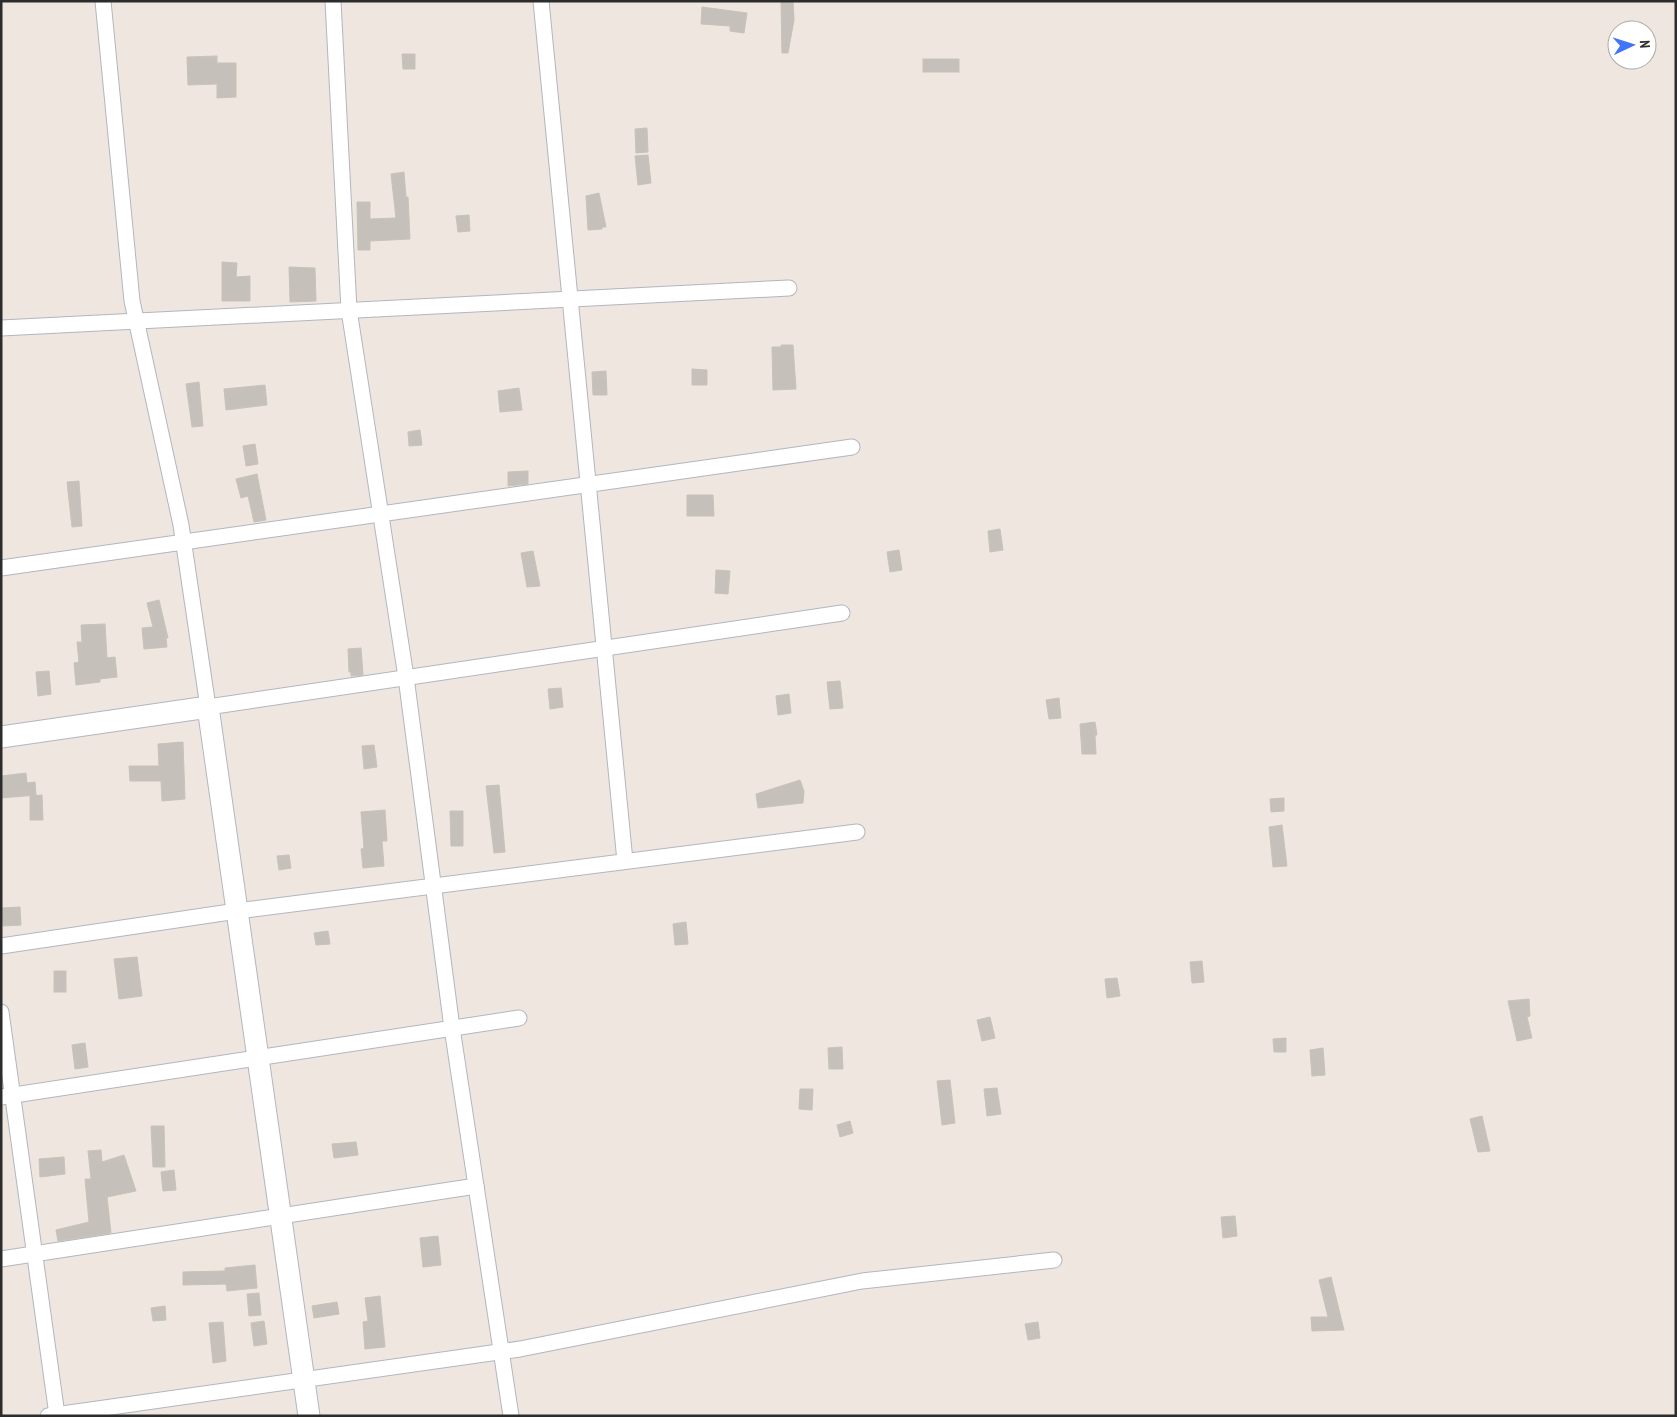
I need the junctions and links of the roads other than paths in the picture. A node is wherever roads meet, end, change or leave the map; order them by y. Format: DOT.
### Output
graph roads {
  1 [pos="103,1"];
  2 [pos="333,1"];
  3 [pos="541,1"];
  4 [pos="790,288"];
  5 [pos="570,299"];
  6 [pos="349,310"];
  7 [pos="137,321"];
  8 [pos="1,328"];
  9 [pos="852,447"];
  10 [pos="588,484"];
  11 [pos="380,514"];
  12 [pos="183,541"];
  13 [pos="1,568"];
  14 [pos="842,613"];
  15 [pos="604,648"];
  16 [pos="406,677"];
  17 [pos="208,707"];
  18 [pos="1,737"];
  19 [pos="857,832"];
  20 [pos="625,862"];
  21 [pos="434,886"];
  22 [pos="237,911"];
  23 [pos="1,946"];
  24 [pos="1,1012"];
  25 [pos="519,1018"];
  26 [pos="452,1028"];
  27 [pos="257,1058"];
  28 [pos="7,1096"];
  29 [pos="476,1186"];
  30 [pos="280,1216"];
  31 [pos="35,1254"];
  32 [pos="1,1259"];
  33 [pos="1054,1260"];
  34 [pos="502,1352"];
  35 [pos="304,1380"];
  36 [pos="114,1411"];
  37 [pos="53,1415"];
  38 [pos="309,1416"];
  39 [pos="511,1416"];
  1 -- 7 [label="street"];
  2 -- 6 [label="street"];
  3 -- 5 [label="street"];
  4 -- 5 [label="street"];
  5 -- 6 [label="street"];
  5 -- 10 [label="street"];
  6 -- 7 [label="street"];
  6 -- 11 [label="street"];
  7 -- 8 [label="street"];
  7 -- 12 [label="street"];
  9 -- 10 [label="street"];
  10 -- 11 [label="street"];
  10 -- 15 [label="street"];
  11 -- 12 [label="street"];
  11 -- 16 [label="street"];
  12 -- 13 [label="street"];
  12 -- 17 [label="street"];
  14 -- 15 [label="street"];
  15 -- 16 [label="street"];
  15 -- 20 [label="street"];
  16 -- 17 [label="street"];
  16 -- 21 [label="street"];
  17 -- 18 [label="street"];
  17 -- 22 [label="street"];
  19 -- 20 [label="street"];
  20 -- 21 [label="street"];
  21 -- 22 [label="street"];
  21 -- 26 [label="street"];
  22 -- 23 [label="street"];
  22 -- 27 [label="street"];
  24 -- 28 [label="street"];
  25 -- 26 [label="street"];
  26 -- 27 [label="street"];
  26 -- 29 [label="street"];
  27 -- 28 [label="street"];
  27 -- 30 [label="street"];
  28 -- 31 [label="street"];
  29 -- 30 [label="street"];
  29 -- 34 [label="street"];
  30 -- 31 [label="street"];
  30 -- 35 [label="street"];
  31 -- 32 [label="street"];
  31 -- 37 [label="street"];
  33 -- 34 [label="street"];
  34 -- 35 [label="street"];
  34 -- 39 [label="street"];
  35 -- 36 [label="street"];
  35 -- 38 [label="street"];
  36 -- 37 [label="street"];
}
